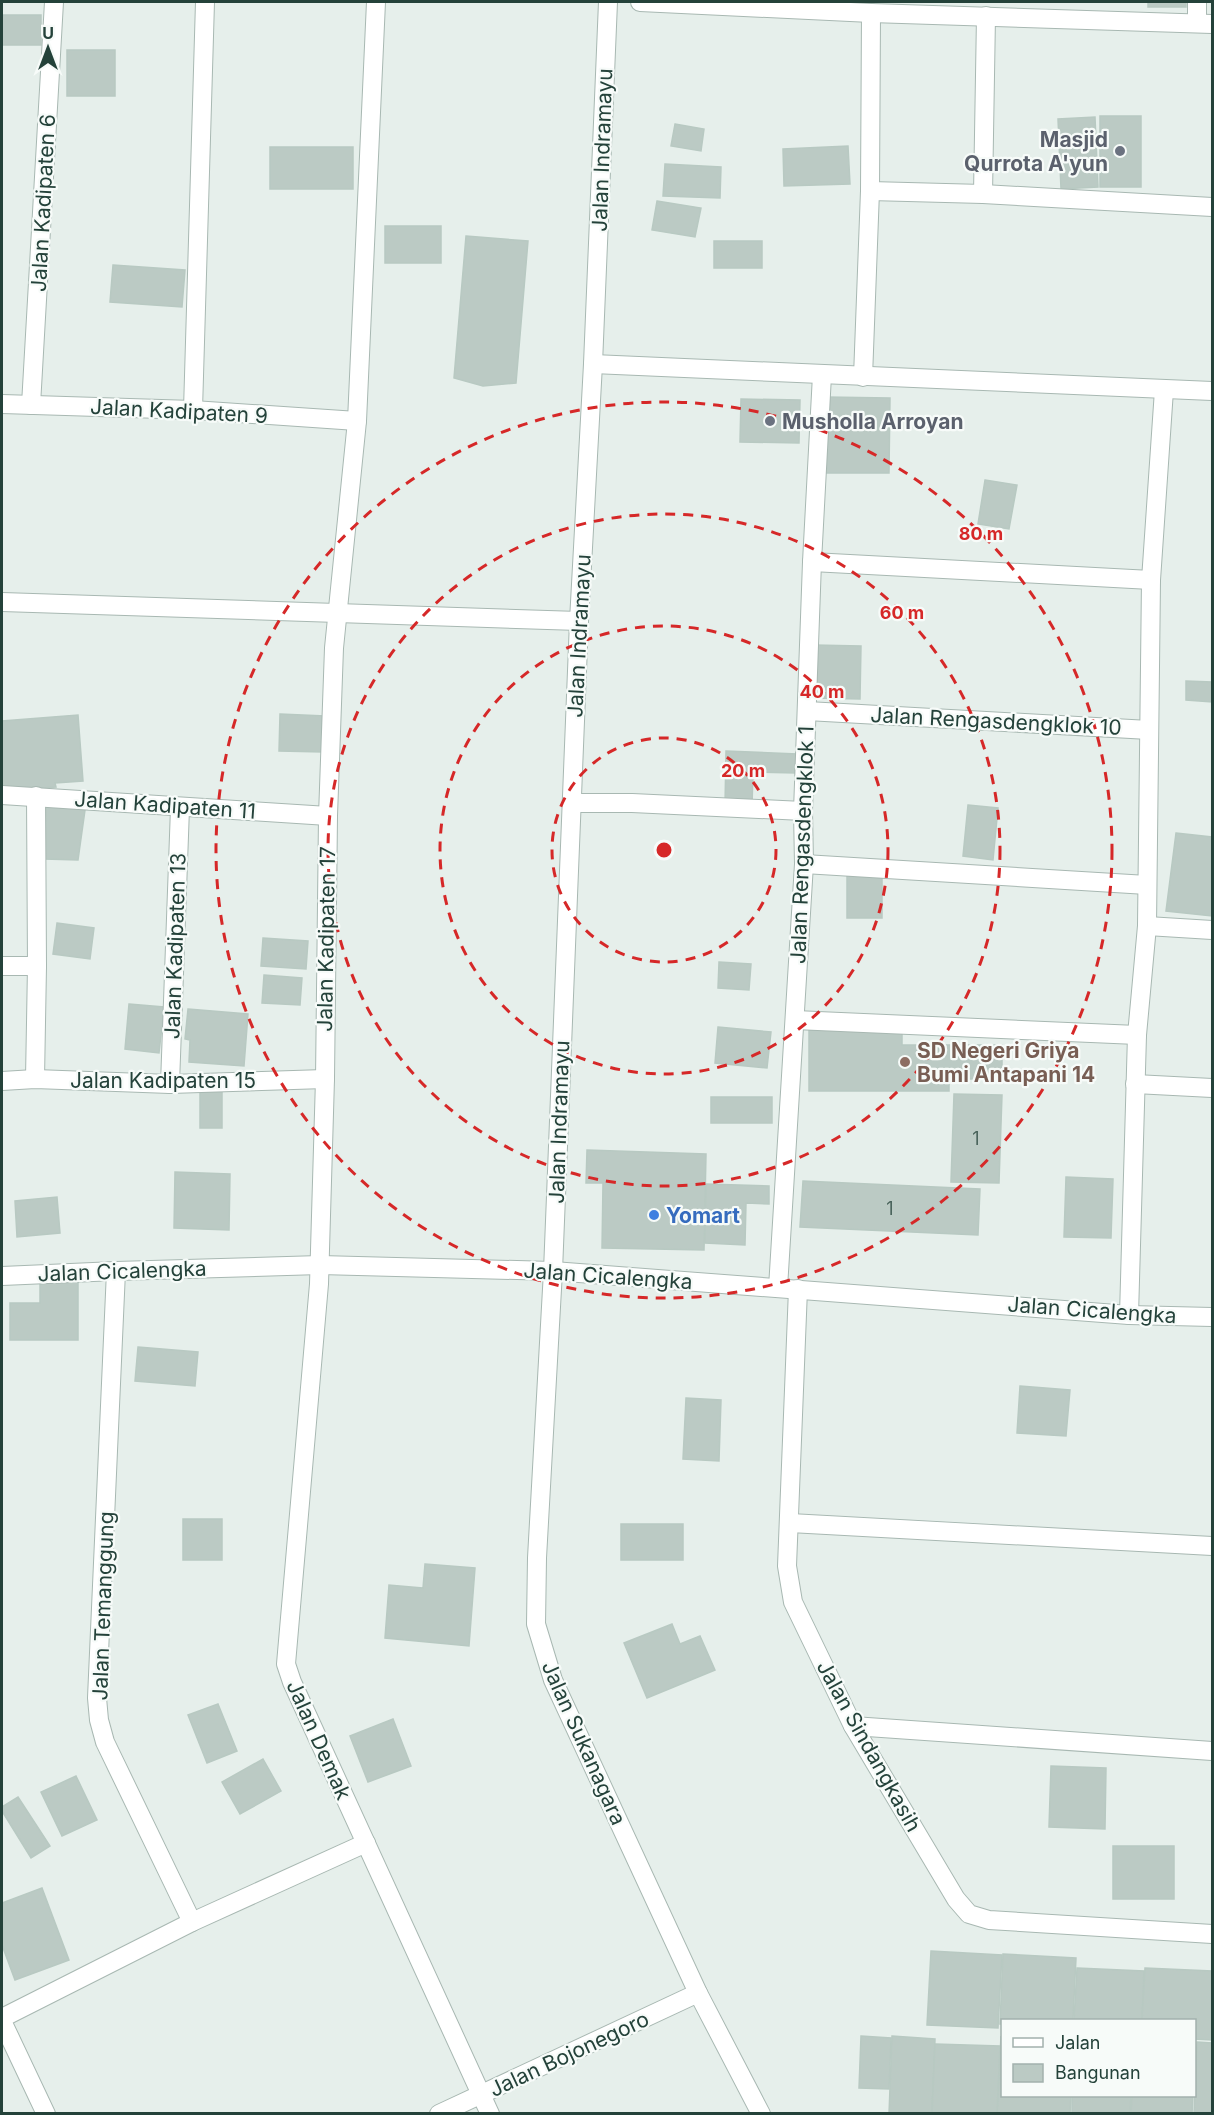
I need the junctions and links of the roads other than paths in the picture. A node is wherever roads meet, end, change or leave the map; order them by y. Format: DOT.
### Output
graph roads {
  1 [pos="54,2"];
  2 [pos="205,2"];
  3 [pos="376,2"];
  4 [pos="608,2"];
  5 [pos="640,2"];
  6 [pos="1197,2"];
  7 [pos="871,13"];
  8 [pos="986,16"];
  9 [pos="1205,23"];
  10 [pos="870,191"];
  11 [pos="983,194"];
  12 [pos="1212,207"];
  13 [pos="593,364"];
  14 [pos="822,375"];
  15 [pos="863,377"];
  16 [pos="1164,390"];
  17 [pos="1212,391"];
  18 [pos="2,404"];
  19 [pos="31,405"];
  20 [pos="193,410"];
  21 [pos="357,421"];
  22 [pos="812,562"];
  23 [pos="1151,580"];
  24 [pos="2,602"];
  25 [pos="338,614"];
  26 [pos="579,621"];
  27 [pos="807,711"];
  28 [pos="1149,730"];
  29 [pos="2,795"];
  30 [pos="36,796"];
  31 [pos="573,803"];
  32 [pos="180,808"];
  33 [pos="803,811"];
  34 [pos="328,816"];
  35 [pos="804,864"];
  36 [pos="1147,885"];
  37 [pos="1147,926"];
  38 [pos="1212,930"];
  39 [pos="2,966"];
  40 [pos="37,966"];
  41 [pos="795,1020"];
  42 [pos="1137,1035"];
  43 [pos="35,1079"];
  44 [pos="324,1079"];
  45 [pos="2,1081"];
  46 [pos="171,1084"];
  47 [pos="1136,1084"];
  48 [pos="1212,1088"];
  49 [pos="320,1265"];
  50 [pos="116,1270"];
  51 [pos="553,1270"];
  52 [pos="2,1276"];
  53 [pos="778,1288"];
  54 [pos="798,1288"];
  55 [pos="1129,1314"];
  56 [pos="1212,1317"];
  57 [pos="790,1523"];
  58 [pos="1212,1546"];
  59 [pos="853,1726"];
  60 [pos="1212,1751"];
  61 [pos="366,1842"];
  62 [pos="192,1922"];
  63 [pos="1212,1934"];
  64 [pos="698,1993"];
  65 [pos="2,2019"];
  66 [pos="481,2094"];
  67 [pos="46,2114"];
  68 [pos="439,2114"];
  69 [pos="490,2114"];
  70 [pos="761,2114"];
  1 -- 19 [label="street, Jalan Kadipaten 6"];
  2 -- 20 [label="street"];
  3 -- 21 [label="street, Jalan Kadipaten 17"];
  4 -- 13 [label="street, Jalan Indramayu"];
  5 -- 7 [label="street"];
  6 -- 9 [label="street"];
  7 -- 8 [label="street"];
  7 -- 10 [label="street"];
  8 -- 9 [label="street"];
  8 -- 11 [label="street"];
  10 -- 11 [label="street"];
  10 -- 15 [label="street"];
  11 -- 12 [label="street"];
  13 -- 14 [label="street"];
  13 -- 26 [label="street, Jalan Indramayu"];
  14 -- 15 [label="street"];
  14 -- 22 [label="street, Jalan Rengasdengklok 1"];
  15 -- 16 [label="street"];
  16 -- 17 [label="street"];
  16 -- 23 [label="street"];
  18 -- 19 [label="street, Jalan Kadipaten 9"];
  19 -- 20 [label="street, Jalan Kadipaten 9"];
  20 -- 21 [label="street, Jalan Kadipaten 9"];
  21 -- 25 [label="street, Jalan Kadipaten 17"];
  22 -- 23 [label="street"];
  22 -- 27 [label="street, Jalan Rengasdengklok 1"];
  23 -- 28 [label="street"];
  24 -- 25 [label="street"];
  25 -- 26 [label="street"];
  25 -- 34 [label="street, Jalan Kadipaten 17"];
  26 -- 31 [label="street, Jalan Indramayu"];
  27 -- 28 [label="street, Jalan Rengasdengklok 10"];
  27 -- 33 [label="street, Jalan Rengasdengklok 1"];
  28 -- 36 [label="street"];
  29 -- 30 [label="street, Jalan Kadipaten 11"];
  30 -- 32 [label="street, Jalan Kadipaten 11"];
  30 -- 40 [label="street"];
  31 -- 33 [label="street"];
  31 -- 51 [label="street, Jalan Indramayu"];
  32 -- 34 [label="street, Jalan Kadipaten 11"];
  32 -- 46 [label="street, Jalan Kadipaten 13"];
  33 -- 35 [label="street, Jalan Rengasdengklok 1"];
  34 -- 44 [label="street, Jalan Kadipaten 17"];
  35 -- 36 [label="street"];
  35 -- 41 [label="street, Jalan Rengasdengklok 1"];
  36 -- 37 [label="street"];
  37 -- 38 [label="street"];
  37 -- 42 [label="street"];
  39 -- 40 [label="street"];
  40 -- 43 [label="street"];
  41 -- 42 [label="street"];
  41 -- 53 [label="street, Jalan Rengasdengklok 1"];
  42 -- 47 [label="street"];
  43 -- 45 [label="street, Jalan Kadipaten 15"];
  43 -- 46 [label="street, Jalan Kadipaten 15"];
  44 -- 46 [label="street, Jalan Kadipaten 15"];
  44 -- 49 [label="street, Jalan Kadipaten 17"];
  47 -- 48 [label="street"];
  47 -- 55 [label="street"];
  49 -- 50 [label="street, Jalan Cicalengka"];
  49 -- 51 [label="street, Jalan Cicalengka"];
  49 -- 61 [label="street, Jalan Demak"];
  50 -- 52 [label="street, Jalan Cicalengka"];
  50 -- 62 [label="street, Jalan Temanggung"];
  51 -- 53 [label="street, Jalan Cicalengka"];
  51 -- 64 [label="street, Jalan Sukanagara"];
  53 -- 54 [label="street, Jalan Cicalengka"];
  54 -- 55 [label="street, Jalan Cicalengka"];
  54 -- 57 [label="street, Jalan Sindangkasih"];
  55 -- 56 [label="street, Jalan Cicalengka"];
  57 -- 58 [label="street"];
  57 -- 59 [label="street, Jalan Sindangkasih"];
  59 -- 60 [label="street"];
  59 -- 63 [label="street, Jalan Sindangkasih"];
  61 -- 62 [label="street"];
  61 -- 66 [label="street, Jalan Demak"];
  62 -- 65 [label="street"];
  64 -- 66 [label="street, Jalan Bojonegoro"];
  64 -- 70 [label="street, Jalan Sukanagara"];
  65 -- 67 [label="street"];
  66 -- 68 [label="street, Jalan Bojonegoro"];
  66 -- 69 [label="street, Jalan Demak"];
}
